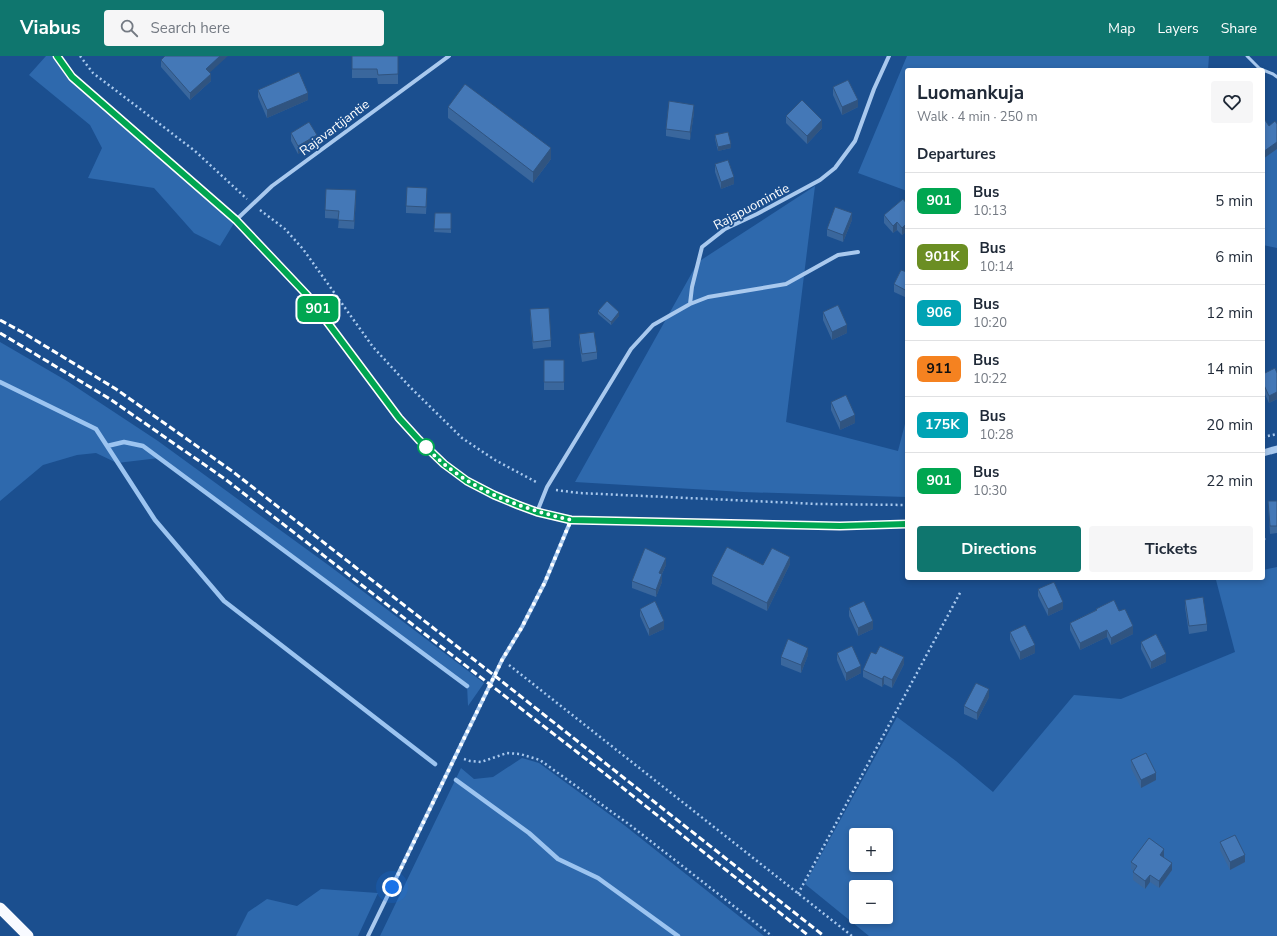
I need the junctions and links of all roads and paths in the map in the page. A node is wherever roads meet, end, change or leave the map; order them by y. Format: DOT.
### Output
graph roads {
  1 [pos="57,56"];
  2 [pos="80,56"];
  3 [pos="449,56"];
  4 [pos="889,56"];
  5 [pos="1247,56"];
  6 [pos="1258,68"];
  7 [pos="1265,71"];
  8 [pos="1277,77"];
  9 [pos="253,204"];
  10 [pos="236,220"];
  11 [pos="858,252"];
  12 [pos="690,304"];
  13 [pos="1277,434"];
  14 [pos="1265,437"];
  15 [pos="1277,449"];
  16 [pos="1265,452"];
  17 [pos="547,487"];
  18 [pos="905,505"];
  19 [pos="537,512"];
  20 [pos="571,520"];
  21 [pos="905,524"];
  22 [pos="962,591"];
  23 [pos="502,660"];
  24 [pos="456,755"];
  25 [pos="798,894"];
  26 [pos="0,908"];
  27 [pos="28,936"];
  28 [pos="368,936"];
  29 [pos="772,936"];
  30 [pos="852,936"];
  1 -- 10 [label="street"];
  2 -- 9 [label="path"];
  3 -- 9 [label="street, Rajavartijantie"];
  4 -- 12 [label="street, Rajapuomintie"];
  5 -- 6 [label="lane"];
  7 -- 8 [label="lane"];
  9 -- 10 [label="street, Rajavartijantie"];
  9 -- 17 [label="path"];
  10 -- 19 [label="street"];
  11 -- 12 [label="street"];
  12 -- 17 [label="street"];
  13 -- 14 [label="path"];
  15 -- 16 [label="street"];
  17 -- 18 [label="path"];
  17 -- 19 [label="street"];
  19 -- 20 [label="street"];
  20 -- 21 [label="street"];
  20 -- 23 [label="street"];
  22 -- 25 [label="path"];
  23 -- 24 [label="street"];
  23 -- 25 [label="path"];
  24 -- 28 [label="street"];
  24 -- 29 [label="path"];
  25 -- 30 [label="path"];
  26 -- 27 [label="highway"];
}
